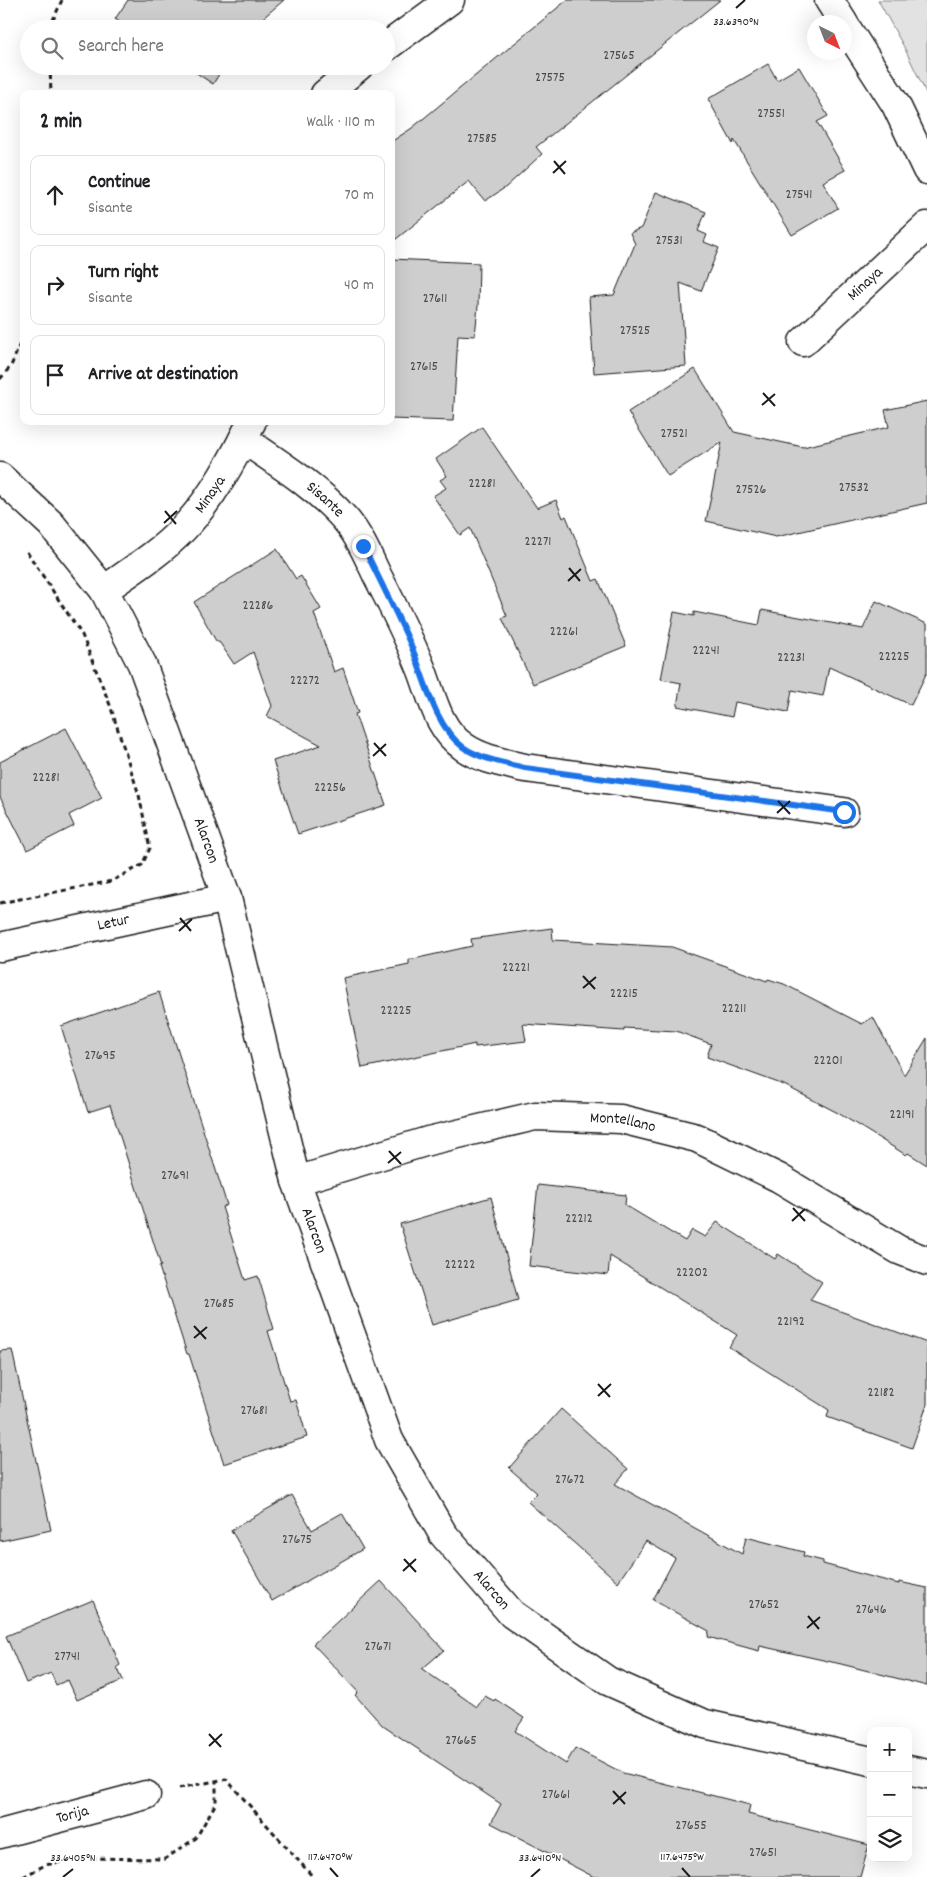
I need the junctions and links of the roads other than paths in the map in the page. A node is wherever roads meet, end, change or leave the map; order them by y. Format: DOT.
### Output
graph roads {
  1 [pos="450,0"];
  2 [pos="829,0"];
  3 [pos="839,15"];
  4 [pos="852,36"];
  5 [pos="395,41"];
  6 [pos="348,75"];
  7 [pos="331,90"];
  8 [pos="927,170"];
  9 [pos="927,226"];
  10 [pos="803,342"];
  11 [pos="248,430"];
  12 [pos="0,477"];
  13 [pos="104,590"];
  14 [pos="844,812"];
  15 [pos="227,898"];
  16 [pos="0,947"];
  17 [pos="296,1181"];
  18 [pos="927,1261"];
  19 [pos="867,1760"];
  20 [pos="912,1771"];
  21 [pos="927,1774"];
  22 [pos="146,1795"];
  23 [pos="0,1834"];
  1 -- 5 [label="street"];
  2 -- 3 [label="street"];
  4 -- 8 [label="street"];
  6 -- 7 [label="street"];
  9 -- 10 [label="street, Minaya"];
  11 -- 13 [label="street, Minaya"];
  11 -- 14 [label="street, Sisante"];
  12 -- 13 [label="street, Alarcon"];
  13 -- 15 [label="street, Alarcon"];
  15 -- 16 [label="street, Letur"];
  15 -- 17 [label="street, Alarcon"];
  17 -- 18 [label="street, Montellano"];
  17 -- 19 [label="street, Alarcon"];
  20 -- 21 [label="street"];
  22 -- 23 [label="street, Torija"];
}
